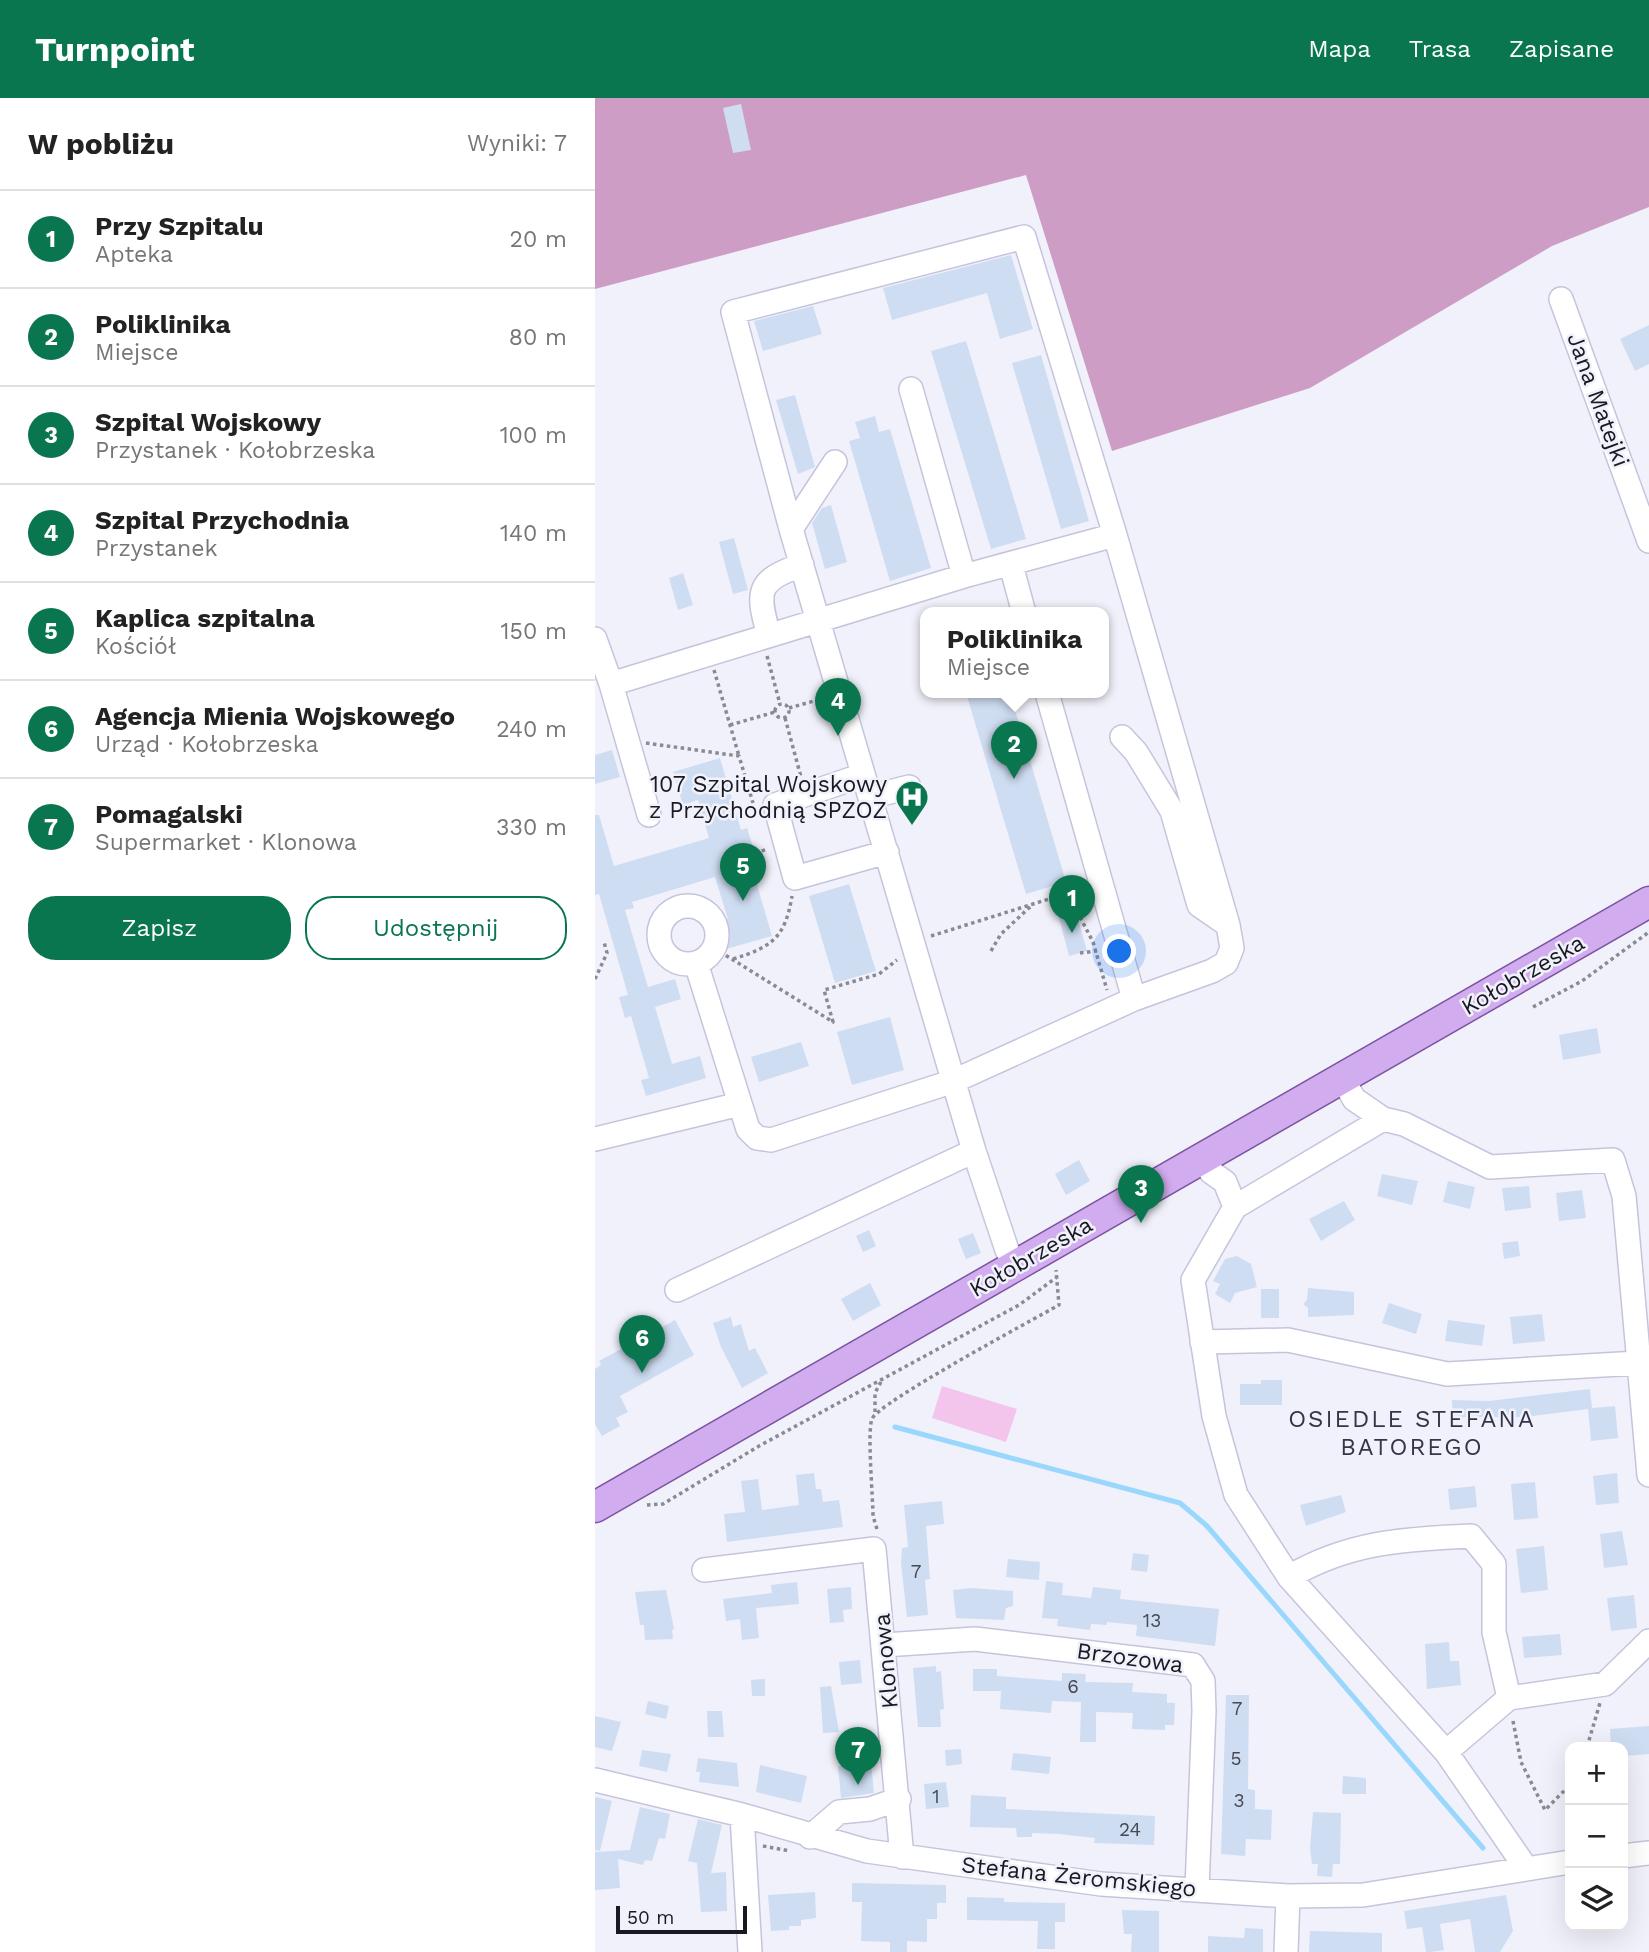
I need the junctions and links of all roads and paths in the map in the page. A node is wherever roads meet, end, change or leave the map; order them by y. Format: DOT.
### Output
graph roads {
  1 [pos="1561,299"];
  2 [pos="911,389"];
  3 [pos="835,462"];
  4 [pos="792,528"];
  5 [pos="1115,536"];
  6 [pos="1649,541"];
  7 [pos="803,565"];
  8 [pos="1011,565"];
  9 [pos="964,576"];
  10 [pos="1022,607"];
  11 [pos="819,620"];
  12 [pos="765,636"];
  13 [pos="595,639"];
  14 [pos="709,654"];
  15 [pos="611,684"];
  16 [pos="840,694"];
  17 [pos="1048,698"];
  18 [pos="780,704"];
  19 [pos="789,708"];
  20 [pos="775,712"];
  21 [pos="785,718"];
  22 [pos="730,725"];
  23 [pos="1122,737"];
  24 [pos="627,740"];
  25 [pos="739,756"];
  26 [pos="863,775"];
  27 [pos="909,787"];
  28 [pos="806,794"];
  29 [pos="870,797"];
  30 [pos="753,803"];
  31 [pos="649,815"];
  32 [pos="768,849"];
  33 [pos="887,852"];
  34 [pos="755,853"];
  35 [pos="1101,882"];
  36 [pos="1060,895"];
  37 [pos="1649,902"];
  38 [pos="1034,904"];
  39 [pos="788,917"];
  40 [pos="1229,925"];
  41 [pos="1649,932"];
  42 [pos="923,939"];
  43 [pos="604,942"];
  44 [pos="991,951"];
  45 [pos="1096,951"];
  46 [pos="723,953"];
  47 [pos="1080,953"];
  48 [pos="898,959"];
  49 [pos="696,963"];
  50 [pos="595,979"];
  51 [pos="1134,999"];
  52 [pos="1533,1007"];
  53 [pos="1112,1009"];
  54 [pos="1343,1079"];
  55 [pos="954,1081"];
  56 [pos="740,1104"];
  57 [pos="1383,1119"];
  58 [pos="595,1139"];
  59 [pos="974,1151"];
  60 [pos="1202,1158"];
  61 [pos="1235,1207"];
  62 [pos="1016,1266"];
  63 [pos="1057,1277"];
  64 [pos="677,1290"];
  65 [pos="1202,1342"];
  66 [pos="1638,1363"];
  67 [pos="882,1380"];
  68 [pos="876,1414"];
  69 [pos="1649,1475"];
  70 [pos="640,1506"];
  71 [pos="595,1507"];
  72 [pos="704,1570"];
  73 [pos="1289,1577"];
  74 [pos="1649,1641"];
  75 [pos="884,1645"];
  76 [pos="1605,1684"];
  77 [pos="1509,1698"];
  78 [pos="1588,1742"];
  79 [pos="1446,1752"];
  80 [pos="595,1780"];
  81 [pos="1565,1790"];
  82 [pos="899,1799"];
  83 [pos="742,1815"];
  84 [pos="810,1836"];
  85 [pos="1649,1853"];
  86 [pos="1628,1855"];
  87 [pos="902,1857"];
  88 [pos="1565,1863"];
  89 [pos="1527,1868"];
  90 [pos="1197,1889"];
  91 [pos="1288,1896"];
  92 [pos="750,1952"];
  93 [pos="1286,1952"];
  1 -- 6 [label="street, Jana Matejki"];
  2 -- 9 [label="street"];
  3 -- 4 [label="street"];
  4 -- 5 [label="street"];
  4 -- 7 [label="street"];
  5 -- 8 [label="street"];
  5 -- 40 [label="street"];
  7 -- 11 [label="street"];
  7 -- 12 [label="street"];
  8 -- 9 [label="street"];
  8 -- 10 [label="street"];
  9 -- 11 [label="street"];
  11 -- 12 [label="street"];
  11 -- 16 [label="street"];
  12 -- 14 [label="street"];
  12 -- 18 [label="path"];
  13 -- 15 [label="street"];
  14 -- 15 [label="street"];
  14 -- 22 [label="path"];
  15 -- 24 [label="street"];
  16 -- 19 [label="path"];
  16 -- 26 [label="street"];
  17 -- 35 [label="street"];
  18 -- 19 [label="path"];
  18 -- 20 [label="path"];
  19 -- 21 [label="path"];
  20 -- 21 [label="path"];
  20 -- 22 [label="path"];
  21 -- 28 [label="path"];
  22 -- 25 [label="path"];
  23 -- 40 [label="street"];
  24 -- 25 [label="path"];
  24 -- 31 [label="street"];
  25 -- 30 [label="path"];
  26 -- 28 [label="street"];
  26 -- 29 [label="street"];
  27 -- 29 [label="street"];
  28 -- 33 [label="street"];
  29 -- 33 [label="street"];
  32 -- 34 [label="path"];
  33 -- 55 [label="street"];
  35 -- 36 [label="path"];
  35 -- 51 [label="street"];
  36 -- 38 [label="path"];
  36 -- 45 [label="path"];
  37 -- 54 [label="main road, Kołobrzeska"];
  38 -- 42 [label="path"];
  38 -- 44 [label="path"];
  39 -- 46 [label="path"];
  40 -- 51 [label="street"];
  41 -- 52 [label="path"];
  43 -- 50 [label="path"];
  45 -- 47 [label="path"];
  45 -- 53 [label="path"];
  46 -- 48 [label="path"];
  46 -- 49 [label="street"];
  46 -- 49 [label="street"];
  49 -- 56 [label="street"];
  51 -- 53 [label="street"];
  53 -- 55 [label="street"];
  54 -- 57 [label="street"];
  54 -- 60 [label="main road, Kołobrzeska"];
  55 -- 56 [label="street"];
  55 -- 59 [label="street"];
  56 -- 58 [label="street"];
  57 -- 61 [label="street"];
  57 -- 66 [label="street"];
  59 -- 62 [label="street"];
  59 -- 64 [label="street"];
  60 -- 61 [label="street"];
  60 -- 62 [label="main road, Kołobrzeska"];
  61 -- 65 [label="street"];
  62 -- 71 [label="main road, Kołobrzeska"];
  63 -- 67 [label="path"];
  65 -- 66 [label="street"];
  65 -- 73 [label="street"];
  66 -- 69 [label="street"];
  67 -- 68 [label="path"];
  67 -- 70 [label="path"];
  72 -- 75 [label="street, Klonowa"];
  73 -- 77 [label="street"];
  73 -- 79 [label="street"];
  74 -- 76 [label="street"];
  75 -- 82 [label="street, Klonowa"];
  75 -- 90 [label="street, Brzozowa"];
  76 -- 77 [label="street"];
  76 -- 78 [label="path"];
  77 -- 79 [label="street"];
  77 -- 81 [label="path"];
  79 -- 89 [label="street"];
  80 -- 83 [label="street, Stefana Żeromskiego"];
  82 -- 84 [label="street"];
  82 -- 87 [label="street, Klonowa"];
  83 -- 84 [label="street, Stefana Żeromskiego"];
  83 -- 92 [label="street"];
  84 -- 87 [label="street, Stefana Żeromskiego"];
  85 -- 86 [label="street"];
  87 -- 90 [label="street, Stefana Żeromskiego"];
  88 -- 89 [label="street, Stefana Żeromskiego"];
  89 -- 91 [label="street, Stefana Żeromskiego"];
  90 -- 91 [label="street, Stefana Żeromskiego"];
  91 -- 93 [label="street"];
}
